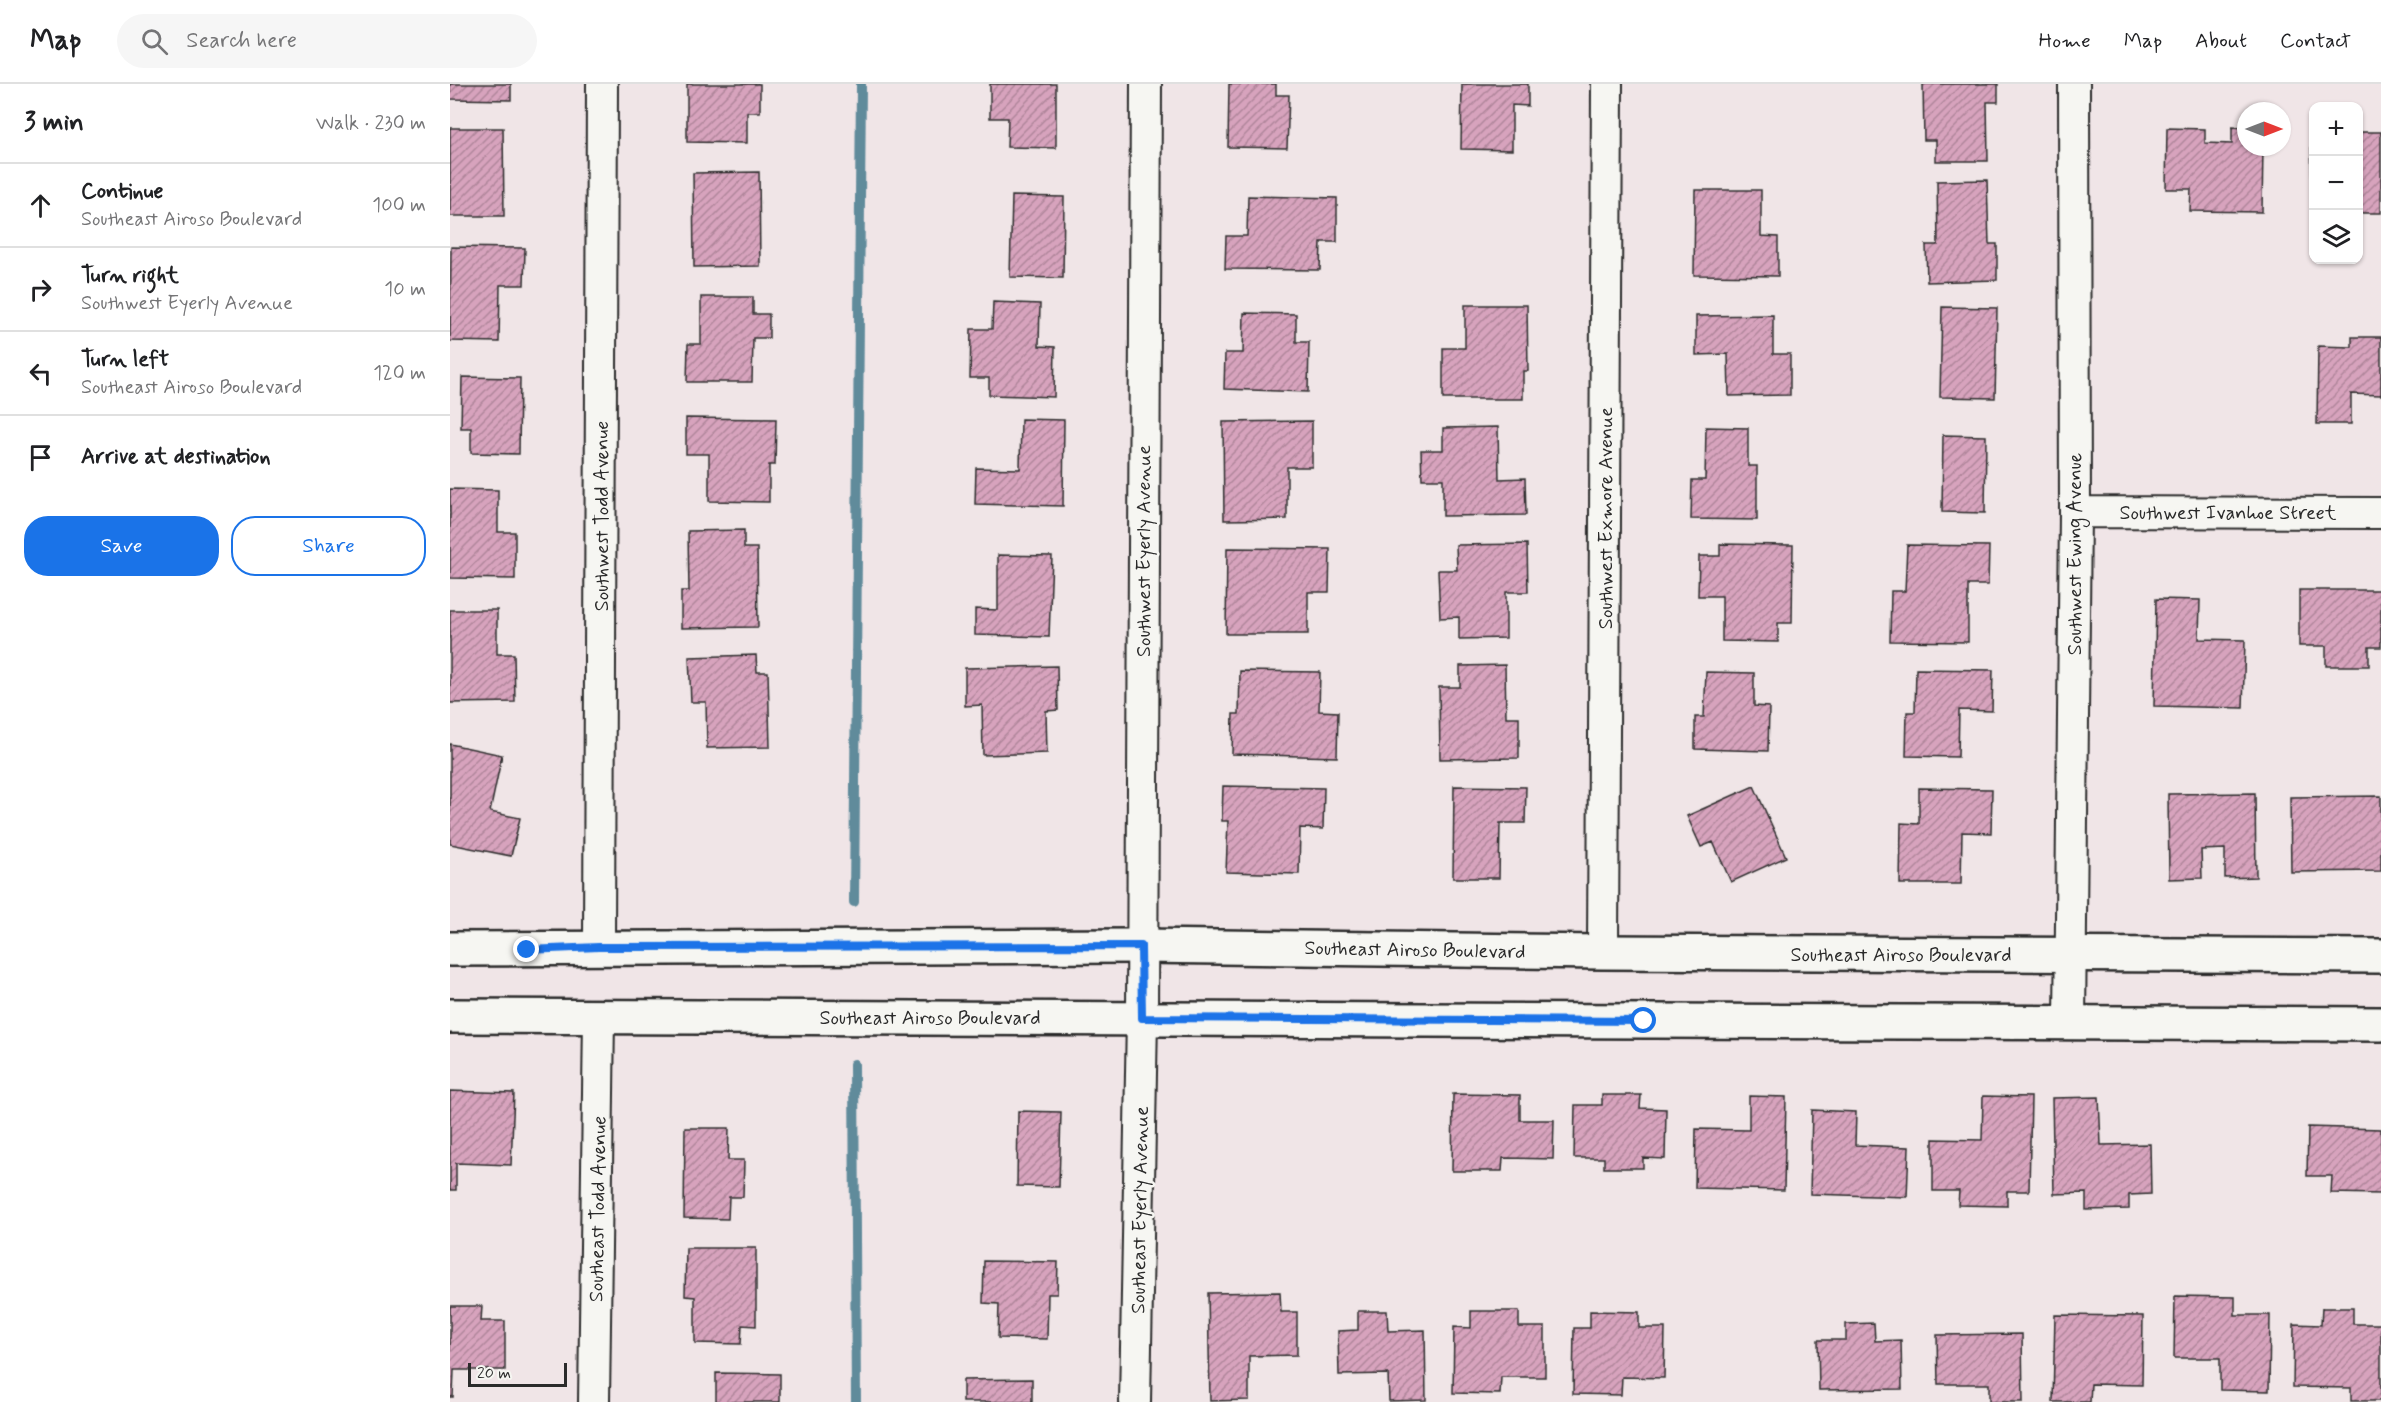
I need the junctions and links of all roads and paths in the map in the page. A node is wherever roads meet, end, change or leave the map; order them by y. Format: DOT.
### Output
graph roads {
  1 [pos="603,84"];
  2 [pos="1146,84"];
  3 [pos="1607,84"];
  4 [pos="2074,84"];
  5 [pos="2075,512"];
  6 [pos="2381,513"];
  7 [pos="1141,946"];
  8 [pos="599,947"];
  9 [pos="450,949"];
  10 [pos="1603,952"];
  11 [pos="2071,956"];
  12 [pos="2381,956"];
  13 [pos="450,1016"];
  14 [pos="599,1016"];
  15 [pos="1142,1018"];
  16 [pos="2070,1023"];
  17 [pos="2381,1024"];
  18 [pos="594,1402"];
  19 [pos="1135,1402"];
  1 -- 8 [label="street, Southwest Todd Avenue"];
  2 -- 7 [label="street, Southwest Eyerly Avenue"];
  3 -- 10 [label="street, Southwest Exmore Avenue"];
  4 -- 5 [label="street, Southwest Ewing Avenue"];
  5 -- 6 [label="street, Southwest Ivanhoe Street"];
  5 -- 11 [label="street, Southwest Ewing Avenue"];
  7 -- 8 [label="main road, Southeast Airoso Boulevard"];
  7 -- 10 [label="main road, Southeast Airoso Boulevard"];
  7 -- 15 [label="street, Southwest Eyerly Avenue"];
  8 -- 9 [label="main road, Southeast Airoso Boulevard"];
  10 -- 11 [label="main road, Southeast Airoso Boulevard"];
  11 -- 12 [label="main road, Southeast Airoso Boulevard"];
  11 -- 16 [label="street, Southwest Ewing Avenue"];
  13 -- 14 [label="main road, Southeast Airoso Boulevard"];
  14 -- 15 [label="main road, Southeast Airoso Boulevard"];
  14 -- 18 [label="street, Southeast Todd Avenue"];
  15 -- 16 [label="main road, Southeast Airoso Boulevard"];
  15 -- 19 [label="street, Southeast Eyerly Avenue"];
  16 -- 17 [label="main road, Southeast Airoso Boulevard"];
}
